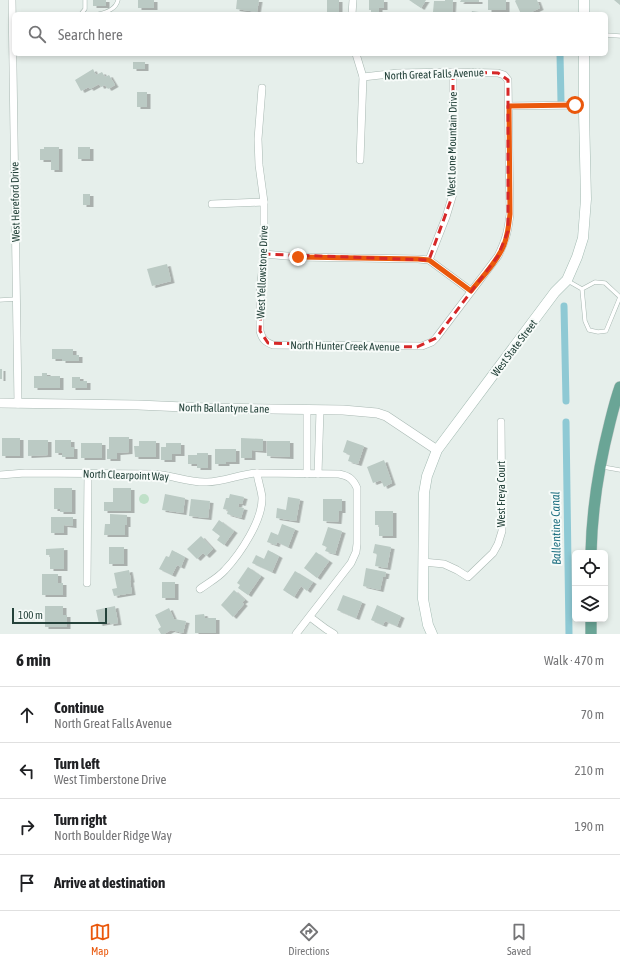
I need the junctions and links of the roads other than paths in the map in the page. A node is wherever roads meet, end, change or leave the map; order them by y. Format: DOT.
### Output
graph roads {
  1 [pos="12,0"];
  2 [pos="85,0"];
  3 [pos="118,0"];
  4 [pos="353,0"];
  5 [pos="584,0"];
  6 [pos="13,12"];
  7 [pos="83,12"];
  8 [pos="107,12"];
  9 [pos="352,12"];
  10 [pos="584,12"];
  11 [pos="608,35"];
  12 [pos="620,36"];
  13 [pos="13,56"];
  14 [pos="357,56"];
  15 [pos="584,56"];
  16 [pos="453,72"];
  17 [pos="363,77"];
  18 [pos="262,88"];
  19 [pos="584,105"];
  20 [pos="509,106"];
  21 [pos="360,160"];
  22 [pos="264,202"];
  23 [pos="212,204"];
  24 [pos="264,254"];
  25 [pos="429,260"];
  26 [pos="567,280"];
  27 [pos="582,289"];
  28 [pos="471,291"];
  29 [pos="16,299"];
  30 [pos="0,300"];
  31 [pos="264,341"];
  32 [pos="620,387"];
  33 [pos="0,404"];
  34 [pos="18,404"];
  35 [pos="307,410"];
  36 [pos="320,410"];
  37 [pos="501,422"];
  38 [pos="437,450"];
  39 [pos="600,466"];
  40 [pos="620,470"];
  41 [pos="88,473"];
  42 [pos="257,473"];
  43 [pos="307,474"];
  44 [pos="318,474"];
  45 [pos="0,475"];
  46 [pos="591,550"];
  47 [pos="423,562"];
  48 [pos="87,583"];
  49 [pos="200,588"];
  50 [pos="310,617"];
  51 [pos="591,622"];
  52 [pos="296,634"];
  53 [pos="334,634"];
  54 [pos="432,634"];
  55 [pos="591,634"];
  1 -- 6 [label="street, West Hereford Drive"];
  2 -- 7 [label="lane"];
  3 -- 8 [label="lane"];
  4 -- 9 [label="street"];
  5 -- 10 [label="main road"];
  11 -- 12 [label="lane"];
  13 -- 29 [label="street, West Hereford Drive"];
  14 -- 17 [label="street"];
  15 -- 19 [label="main road, West State Street"];
  16 -- 17 [label="street, North Great Falls Avenue"];
  16 -- 20 [label="street, North Great Falls Avenue"];
  16 -- 25 [label="street, West Lone Mountain Drive"];
  17 -- 21 [label="street"];
  18 -- 22 [label="street, West Yellowstone Drive"];
  19 -- 20 [label="street"];
  19 -- 26 [label="main road, West State Street"];
  20 -- 28 [label="street"];
  22 -- 23 [label="street"];
  22 -- 24 [label="street, West Yellowstone Drive"];
  24 -- 25 [label="street"];
  24 -- 31 [label="street, West Yellowstone Drive"];
  25 -- 28 [label="street"];
  26 -- 27 [label="lane"];
  26 -- 38 [label="main road, West State Street"];
  27 -- 27 [label="lane"];
  28 -- 31 [label="street, North Hunter Creek Avenue"];
  29 -- 30 [label="lane"];
  29 -- 34 [label="street, West Hereford Drive"];
  32 -- 39 [label="main road"];
  33 -- 34 [label="street, North Ballantyne Lane"];
  34 -- 35 [label="street, North Ballantyne Lane"];
  35 -- 36 [label="street, North Ballantyne Lane"];
  35 -- 43 [label="street"];
  36 -- 38 [label="street, North Ballantyne Lane"];
  36 -- 44 [label="street"];
  37 -- 47 [label="street, West Freya Court"];
  38 -- 47 [label="main road, West State Street"];
  39 -- 40 [label="lane"];
  39 -- 46 [label="main road"];
  41 -- 42 [label="street, North Clearpoint Way"];
  41 -- 45 [label="street, North Clearpoint Way"];
  41 -- 48 [label="street"];
  42 -- 43 [label="street, North Clearpoint Way"];
  42 -- 49 [label="street"];
  43 -- 44 [label="street, North Clearpoint Way"];
  44 -- 50 [label="street, North Clearpoint Way"];
  47 -- 54 [label="main road, West State Street"];
  50 -- 52 [label="street"];
  50 -- 53 [label="street"];
  51 -- 55 [label="main road"];
}
